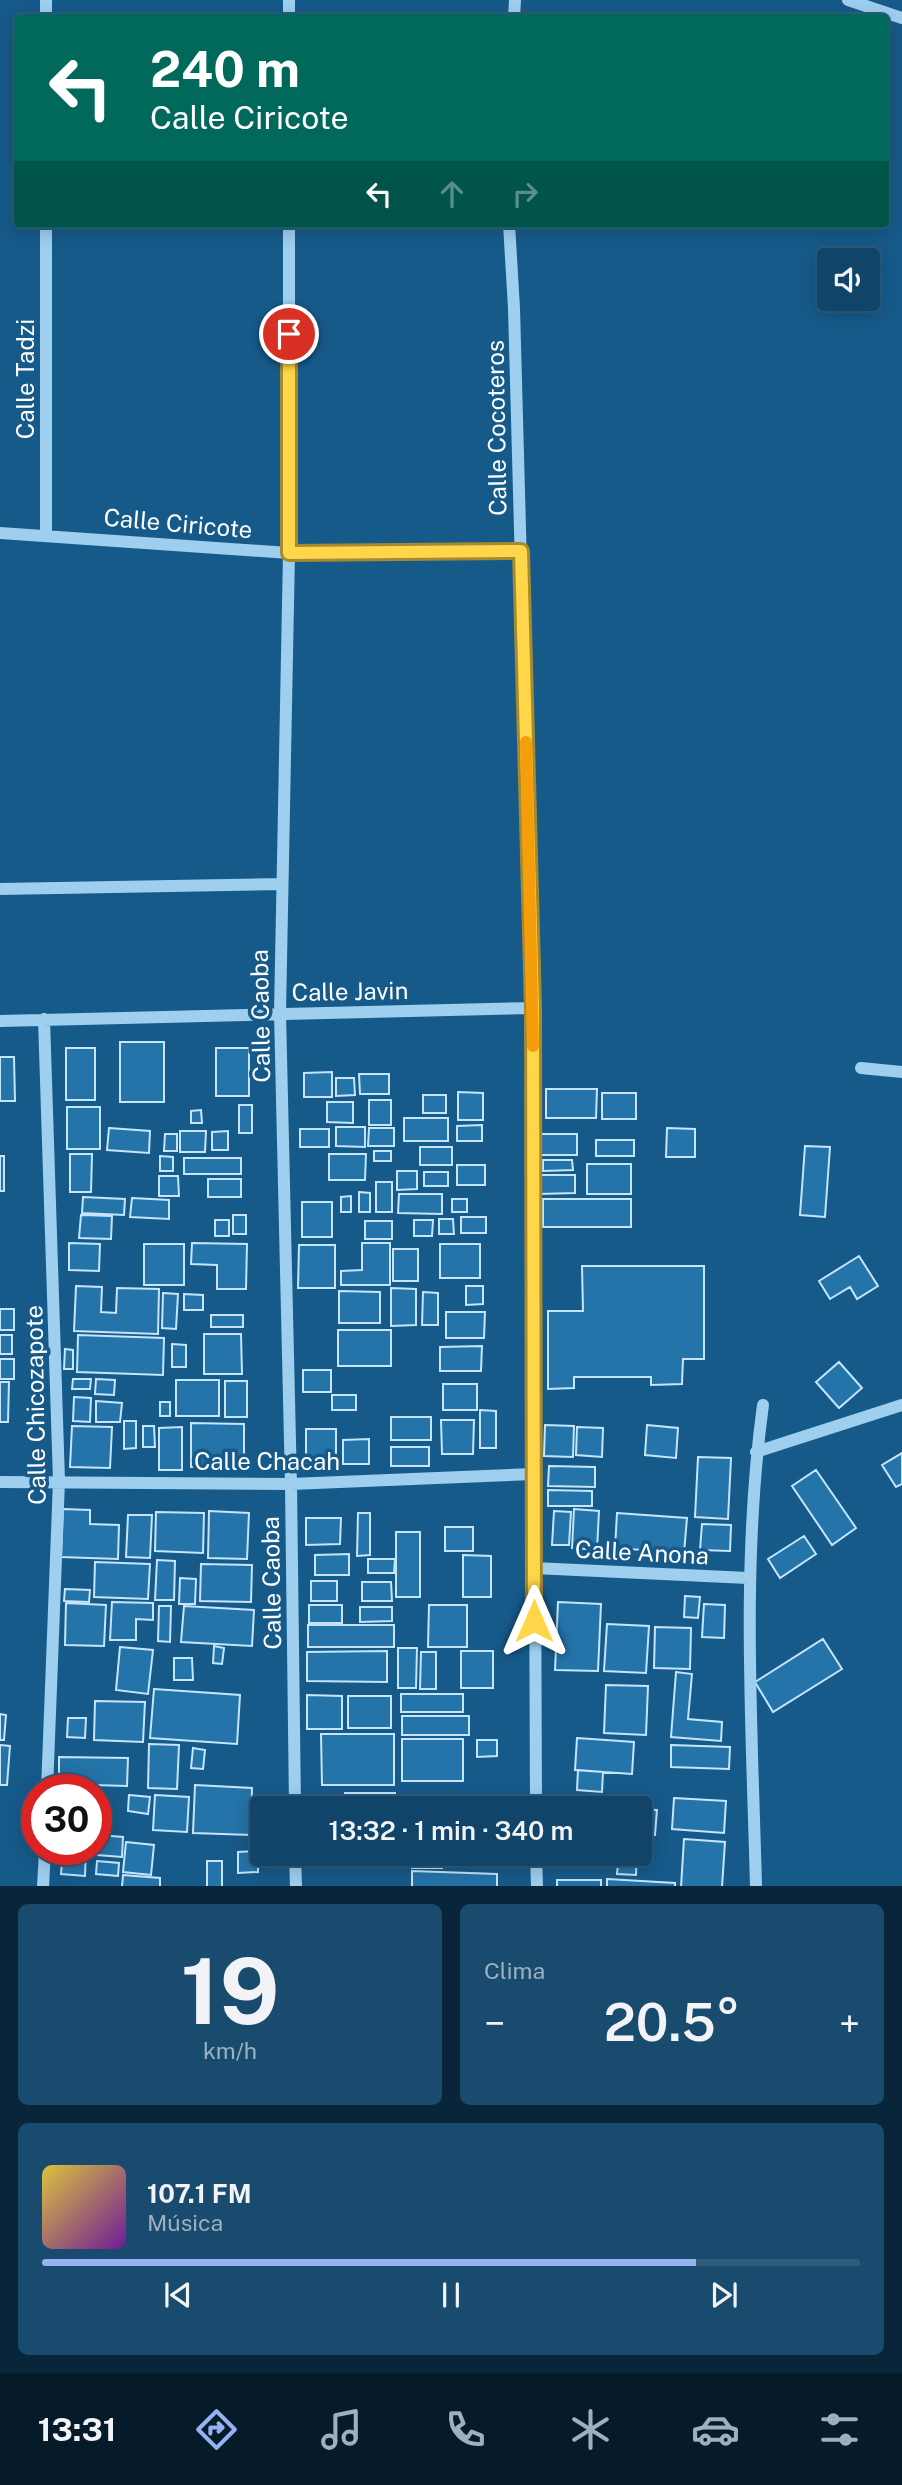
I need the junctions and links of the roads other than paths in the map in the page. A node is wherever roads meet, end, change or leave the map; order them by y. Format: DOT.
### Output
graph roads {
  1 [pos="848,0"];
  2 [pos="902,18"];
  3 [pos="46,228"];
  4 [pos="289,228"];
  5 [pos="509,228"];
  6 [pos="0,533"];
  7 [pos="46,534"];
  8 [pos="521,551"];
  9 [pos="289,553"];
  10 [pos="280,884"];
  11 [pos="0,889"];
  12 [pos="533,1008"];
  13 [pos="280,1013"];
  14 [pos="44,1019"];
  15 [pos="0,1021"];
  16 [pos="861,1068"];
  17 [pos="902,1072"];
  18 [pos="762,1405"];
  19 [pos="902,1405"];
  20 [pos="756,1452"];
  21 [pos="533,1474"];
  22 [pos="59,1481"];
  23 [pos="0,1482"];
  24 [pos="291,1484"];
  25 [pos="534,1568"];
  26 [pos="748,1578"];
  27 [pos="48,1774"];
  28 [pos="295,1796"];
  29 [pos="536,1796"];
  30 [pos="44,1865"];
  31 [pos="295,1866"];
  32 [pos="536,1866"];
  33 [pos="43,1886"];
  34 [pos="296,1886"];
  35 [pos="537,1886"];
  36 [pos="756,1886"];
  1 -- 2 [label="street"];
  3 -- 7 [label="street, Calle Tadzi"];
  4 -- 9 [label="street, Calle Caoba"];
  5 -- 8 [label="street, Calle Cocoteros"];
  6 -- 7 [label="street, Calle Ciricote"];
  7 -- 9 [label="street, Calle Ciricote"];
  8 -- 9 [label="street, Calle Ciricote"];
  8 -- 12 [label="street, Calle Cocoteros"];
  9 -- 10 [label="street, Calle Caoba"];
  10 -- 11 [label="street"];
  10 -- 13 [label="street, Calle Caoba"];
  12 -- 13 [label="street, Calle Javin"];
  12 -- 21 [label="street, Calle Cocoteros"];
  13 -- 14 [label="street, Calle Javin"];
  13 -- 24 [label="street, Calle Caoba"];
  14 -- 15 [label="street, Calle Javin"];
  14 -- 22 [label="street, Calle Chicozapote"];
  16 -- 17 [label="street"];
  18 -- 20 [label="street"];
  19 -- 20 [label="street"];
  20 -- 26 [label="street"];
  21 -- 24 [label="street, Calle Chacah"];
  21 -- 25 [label="street, Calle Cocoteros"];
  22 -- 23 [label="street, Calle Chacah"];
  22 -- 24 [label="street, Calle Chacah"];
  22 -- 27 [label="street, Calle Chicozapote"];
  24 -- 28 [label="street, Calle Caoba"];
  25 -- 26 [label="street, Calle Anona"];
  25 -- 29 [label="street, Calle Cocoteros"];
  26 -- 36 [label="street"];
  30 -- 33 [label="street"];
  31 -- 34 [label="street"];
  32 -- 35 [label="street"];
}
